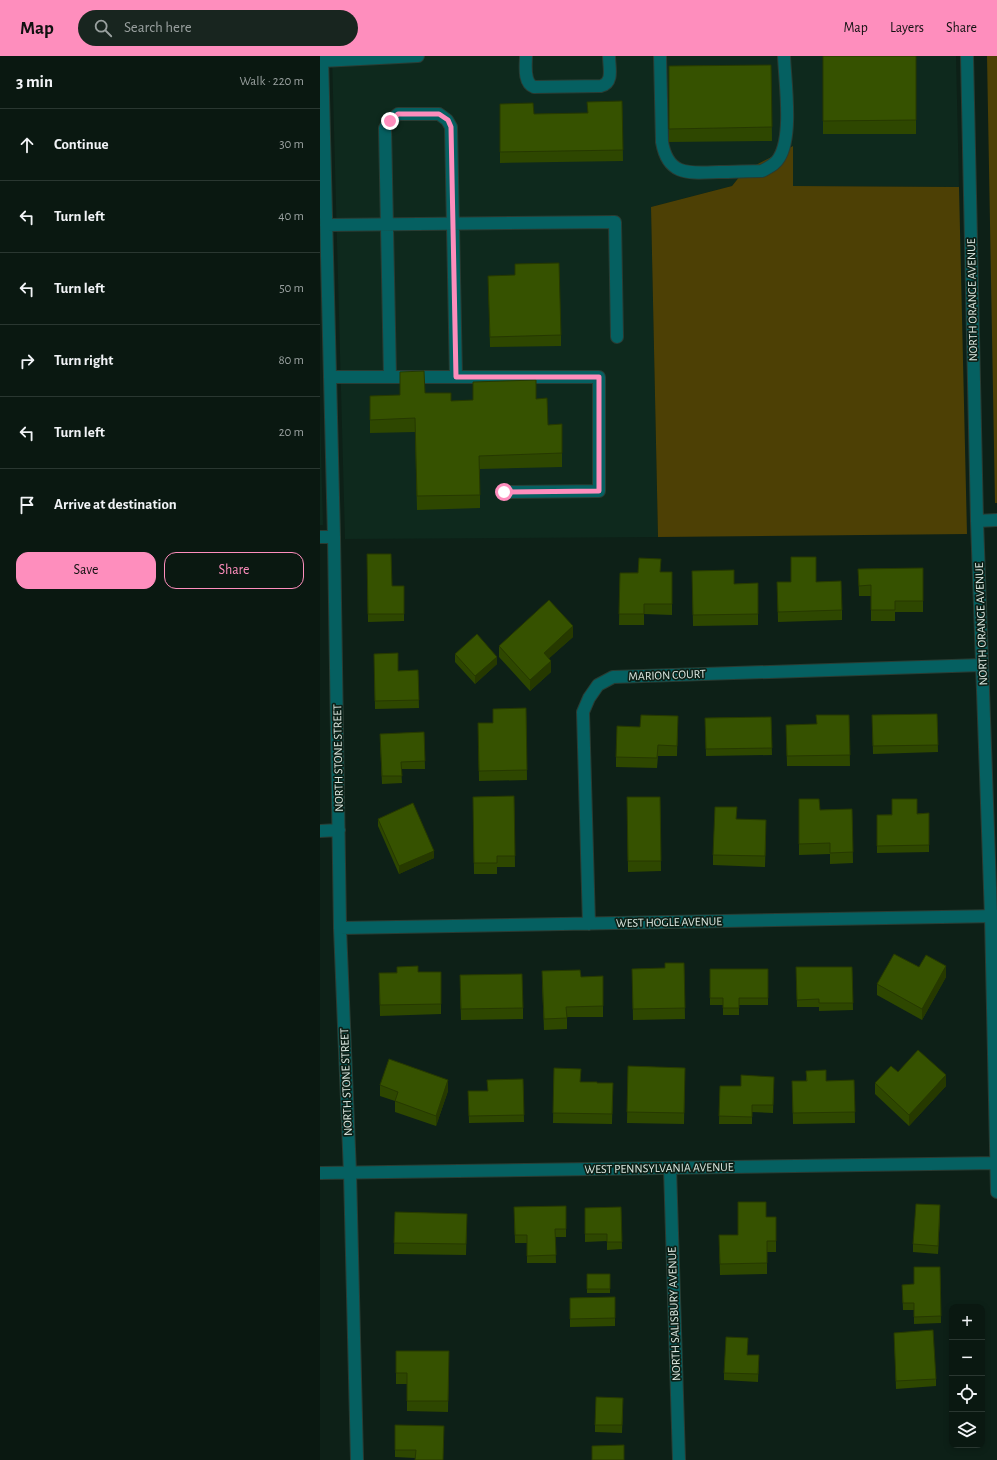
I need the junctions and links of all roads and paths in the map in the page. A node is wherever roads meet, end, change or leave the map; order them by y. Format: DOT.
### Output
graph roads {
  1 [pos="418,56"];
  2 [pos="526,56"];
  3 [pos="609,56"];
  4 [pos="660,56"];
  5 [pos="784,56"];
  6 [pos="967,56"];
  7 [pos="322,58"];
  8 [pos="453,224"];
  9 [pos="326,225"];
  10 [pos="387,225"];
  11 [pos="324,306"];
  12 [pos="617,337"];
  13 [pos="330,377"];
  14 [pos="390,377"];
  15 [pos="456,377"];
  16 [pos="326,442"];
  17 [pos="504,492"];
  18 [pos="997,520"];
  19 [pos="977,521"];
  20 [pos="320,537"];
  21 [pos="334,537"];
  22 [pos="982,666"];
  23 [pos="339,830"];
  24 [pos="320,831"];
  25 [pos="994,916"];
  26 [pos="589,924"];
  27 [pos="340,928"];
  28 [pos="997,1163"];
  29 [pos="670,1168"];
  30 [pos="320,1173"];
  31 [pos="350,1173"];
  32 [pos="997,1192"];
  33 [pos="357,1460"];
  34 [pos="679,1460"];
  1 -- 7 [label="street"];
  2 -- 3 [label="street"];
  4 -- 5 [label="street"];
  6 -- 19 [label="street, NORTH ORANGE AVENUE"];
  7 -- 9 [label="street, NORTH STONE STREET"];
  8 -- 10 [label="street"];
  8 -- 10 [label="street"];
  8 -- 12 [label="street"];
  8 -- 15 [label="street"];
  9 -- 10 [label="street"];
  9 -- 11 [label="street, NORTH STONE STREET"];
  10 -- 14 [label="street"];
  11 -- 13 [label="street, NORTH STONE STREET"];
  13 -- 14 [label="street"];
  13 -- 16 [label="street, NORTH STONE STREET"];
  14 -- 15 [label="street"];
  15 -- 17 [label="street"];
  16 -- 21 [label="street, NORTH STONE STREET"];
  18 -- 19 [label="street"];
  19 -- 22 [label="street, NORTH ORANGE AVENUE"];
  20 -- 21 [label="street"];
  21 -- 23 [label="street, NORTH STONE STREET"];
  22 -- 25 [label="street, NORTH ORANGE AVENUE"];
  22 -- 26 [label="street, MARION COURT"];
  23 -- 24 [label="street"];
  23 -- 27 [label="street, NORTH STONE STREET"];
  25 -- 26 [label="street, WEST HOGLE AVENUE"];
  25 -- 28 [label="street, NORTH ORANGE AVENUE"];
  26 -- 27 [label="street, WEST HOGLE AVENUE"];
  27 -- 31 [label="street, NORTH STONE STREET"];
  28 -- 29 [label="street, WEST PENNSYLVANIA AVENUE"];
  28 -- 32 [label="street, NORTH ORANGE AVENUE"];
  29 -- 31 [label="street, WEST PENNSYLVANIA AVENUE"];
  29 -- 34 [label="street, NORTH SALISBURY AVENUE"];
  30 -- 31 [label="street, WEST PENNSYLVANIA AVENUE"];
  31 -- 33 [label="street, NORTH STONE STREET"];
}
